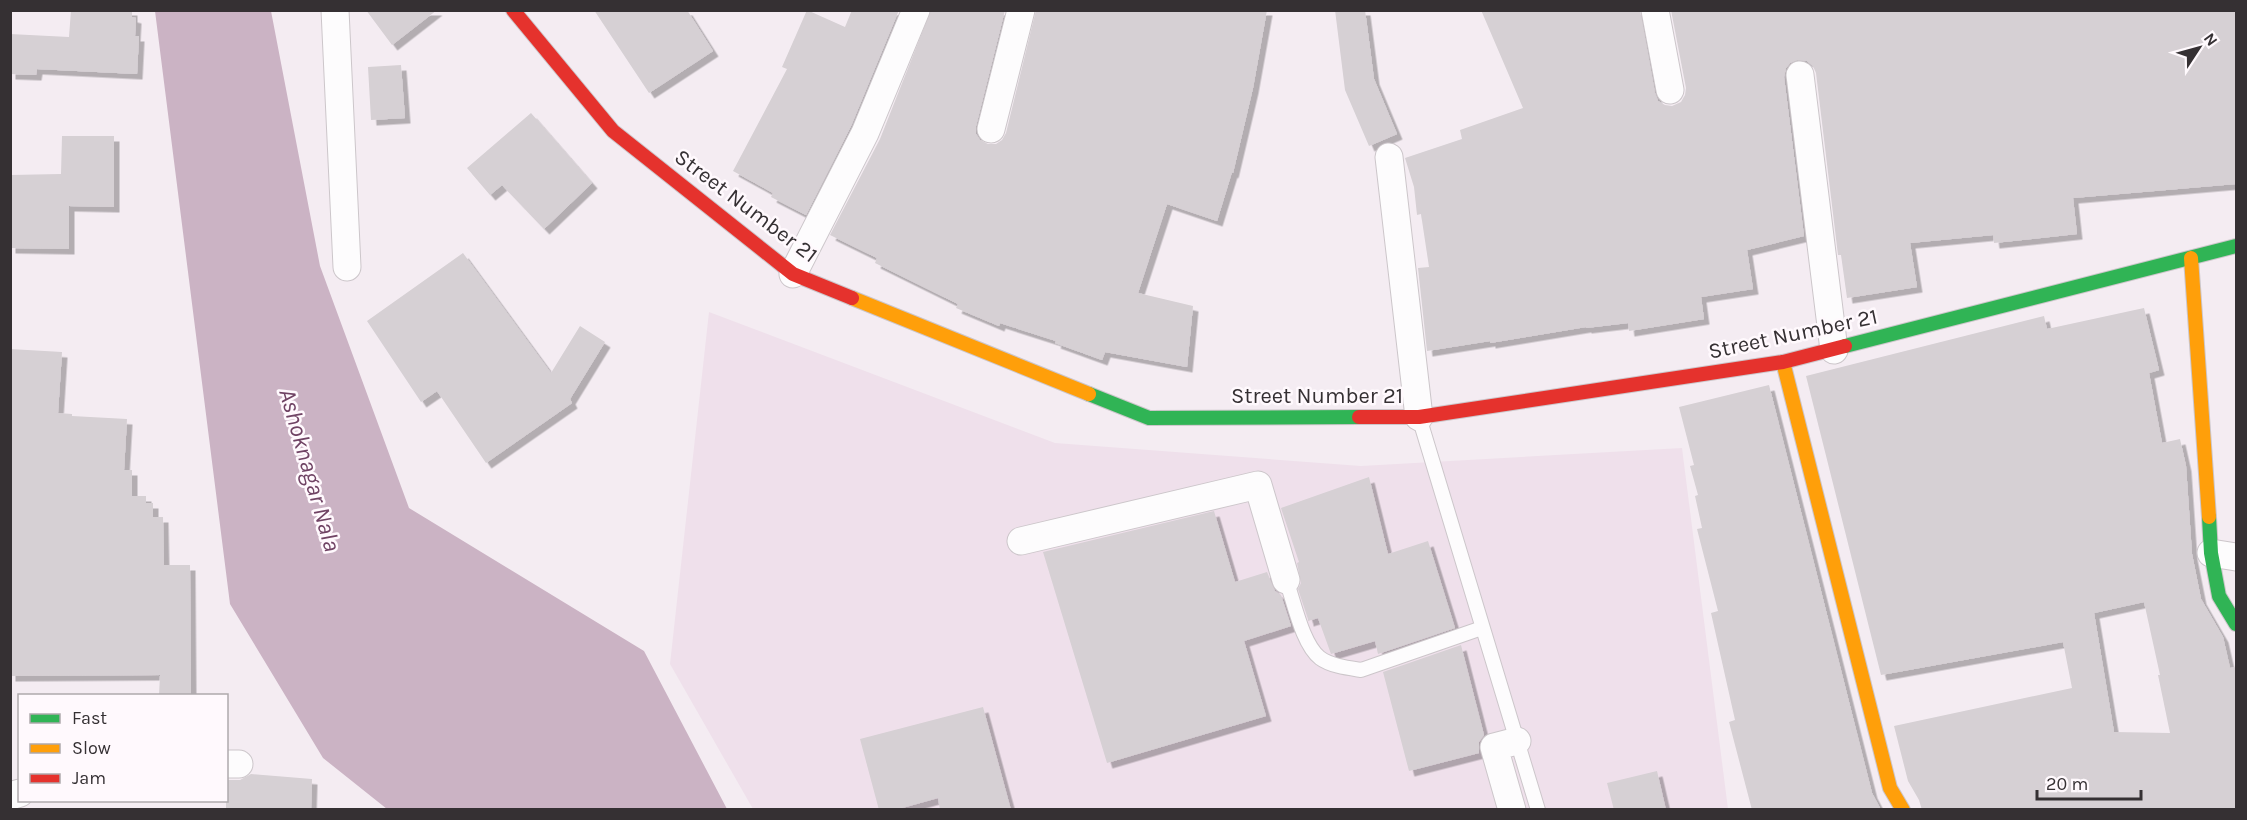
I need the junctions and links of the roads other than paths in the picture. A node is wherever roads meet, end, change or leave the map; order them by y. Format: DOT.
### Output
graph roads {
  1 [pos="335,10"];
  2 [pos="513,10"];
  3 [pos="916,10"];
  4 [pos="1021,10"];
  5 [pos="1655,10"];
  6 [pos="1800,75"];
  7 [pos="1670,90"];
  8 [pos="991,129"];
  9 [pos="1389,157"];
  10 [pos="2236,246"];
  11 [pos="2191,258"];
  12 [pos="347,267"];
  13 [pos="793,274"];
  14 [pos="1834,350"];
  15 [pos="1783,362"];
  16 [pos="1419,417"];
  17 [pos="1021,540"];
  18 [pos="2224,555"];
  19 [pos="1286,580"];
  20 [pos="2236,624"];
  21 [pos="1482,628"];
  22 [pos="1506,744"];
  23 [pos="1512,810"];
  24 [pos="1538,810"];
  25 [pos="1903,810"];
  1 -- 12 [label="street"];
  2 -- 13 [label="street, Street Number 21"];
  3 -- 13 [label="street"];
  4 -- 8 [label="street"];
  5 -- 7 [label="street"];
  6 -- 14 [label="street"];
  9 -- 16 [label="street"];
  10 -- 11 [label="street, Street Number 21"];
  11 -- 14 [label="street, Street Number 21"];
  11 -- 18 [label="street"];
  13 -- 16 [label="street, Street Number 21"];
  14 -- 15 [label="street, Street Number 21"];
  15 -- 16 [label="street, Street Number 21"];
  15 -- 25 [label="street"];
  16 -- 21 [label="lane"];
  17 -- 19 [label="street"];
  18 -- 20 [label="street"];
  19 -- 21 [label="lane"];
  21 -- 22 [label="lane"];
  22 -- 23 [label="street"];
  22 -- 24 [label="lane"];
}
